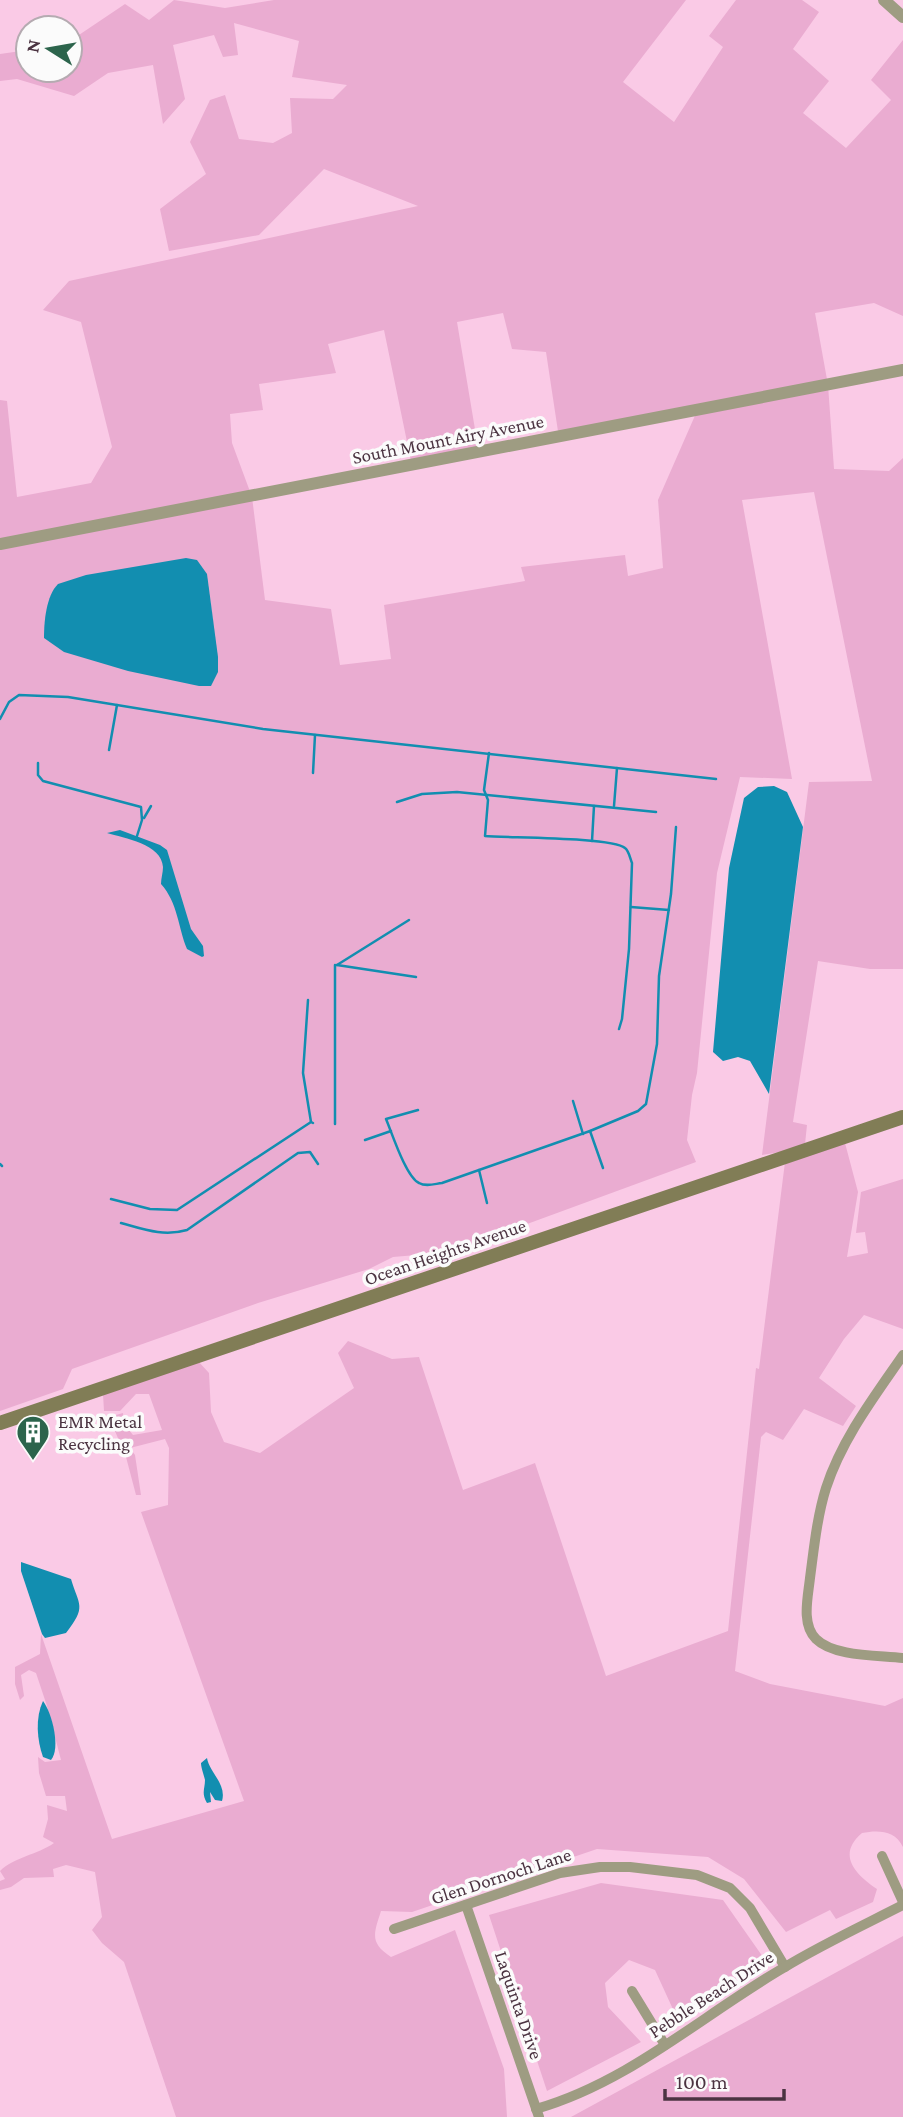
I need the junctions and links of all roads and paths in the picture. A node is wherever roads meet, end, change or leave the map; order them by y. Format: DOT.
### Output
graph roads {
  1 [pos="884,0"];
  2 [pos="903,16"];
  3 [pos="903,370"];
  4 [pos="0,544"];
  5 [pos="903,1116"];
  6 [pos="903,1355"];
  7 [pos="0,1423"];
  8 [pos="903,1658"];
  9 [pos="882,1856"];
  10 [pos="903,1903"];
  11 [pos="466,1905"];
  12 [pos="394,1929"];
  13 [pos="785,1967"];
  14 [pos="632,1991"];
  15 [pos="665,2045"];
  16 [pos="537,2113"];
  1 -- 2 [label="street"];
  3 -- 4 [label="street, South Mount Airy Avenue"];
  5 -- 7 [label="main road, Ocean Heights Avenue"];
  6 -- 8 [label="street"];
  9 -- 10 [label="street"];
  10 -- 13 [label="street, Pebble Beach Drive"];
  11 -- 12 [label="street, Glen Dornoch Lane"];
  11 -- 13 [label="street, Glen Dornoch Lane"];
  11 -- 16 [label="street, Laquinta Drive"];
  13 -- 15 [label="street, Pebble Beach Drive"];
  14 -- 15 [label="street"];
  15 -- 16 [label="street, Pebble Beach Drive"];
}
